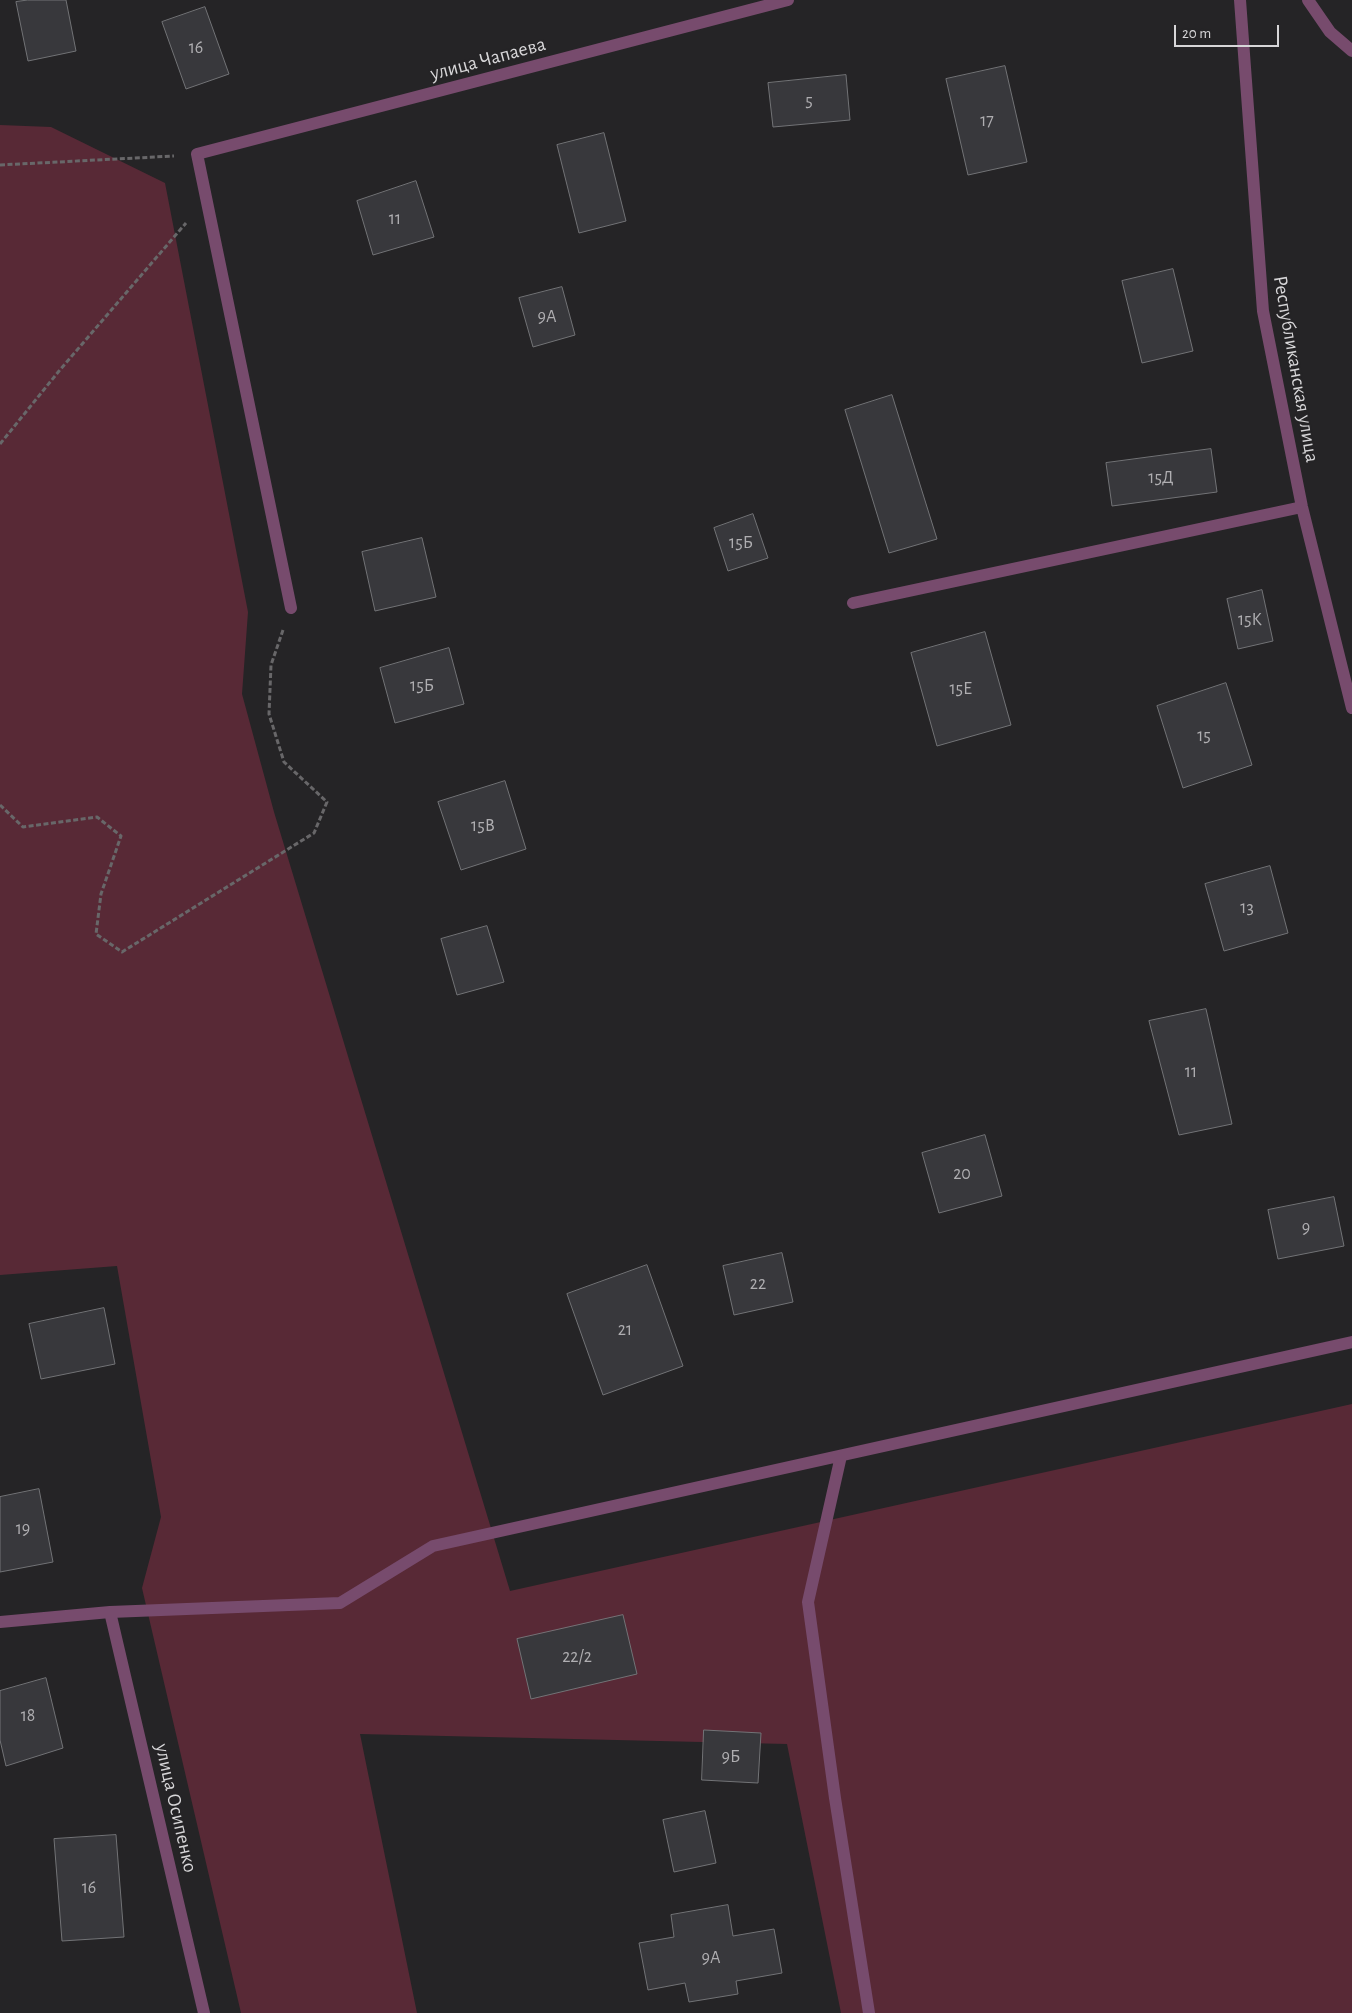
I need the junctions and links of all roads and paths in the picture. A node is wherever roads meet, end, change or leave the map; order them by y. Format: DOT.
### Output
graph roads {
  1 [pos="788,0"];
  2 [pos="1240,0"];
  3 [pos="1308,0"];
  4 [pos="1352,51"];
  5 [pos="197,154"];
  6 [pos="0,165"];
  7 [pos="206,200"];
  8 [pos="0,444"];
  9 [pos="1302,507"];
  10 [pos="853,603"];
  11 [pos="291,608"];
  12 [pos="1352,708"];
  13 [pos="0,805"];
  14 [pos="1352,1342"];
  15 [pos="841,1456"];
  16 [pos="110,1612"];
  17 [pos="0,1622"];
  18 [pos="204,2013"];
  19 [pos="869,2013"];
  1 -- 5 [label="street, улица Чапаева"];
  2 -- 9 [label="street, Республиканская улица"];
  3 -- 4 [label="street"];
  5 -- 6 [label="path"];
  5 -- 7 [label="street"];
  7 -- 8 [label="path"];
  7 -- 11 [label="street"];
  9 -- 10 [label="street"];
  9 -- 12 [label="street, Республиканская улица"];
  11 -- 13 [label="path"];
  14 -- 15 [label="street"];
  15 -- 16 [label="street"];
  15 -- 19 [label="street"];
  16 -- 17 [label="street"];
  16 -- 18 [label="street, улица Осипенко"];
}
